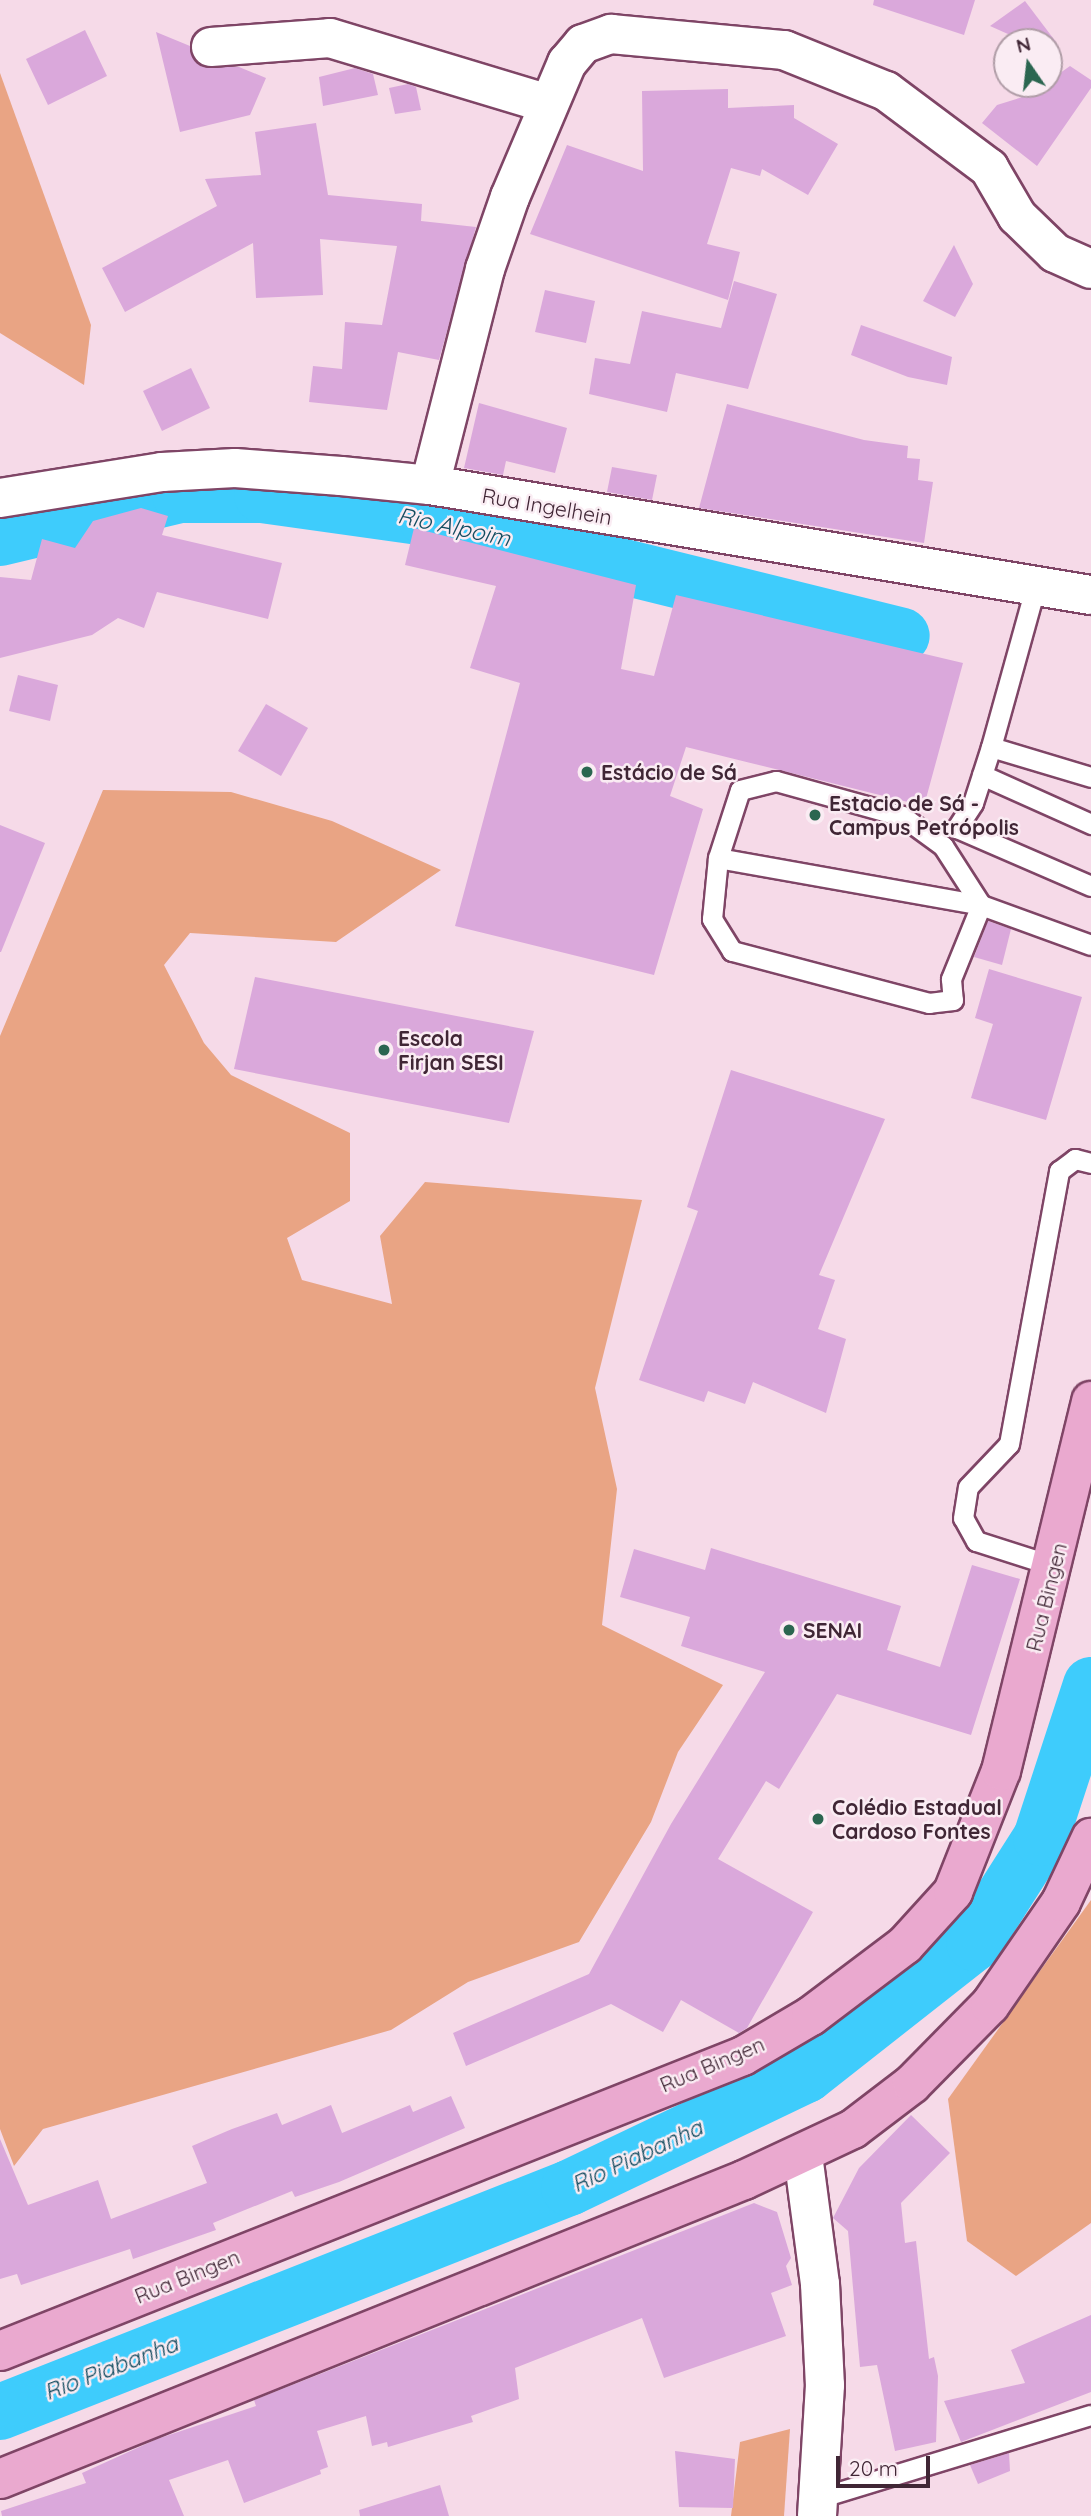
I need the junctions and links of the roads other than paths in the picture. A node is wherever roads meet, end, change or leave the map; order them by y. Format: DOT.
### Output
graph roads {
  1 [pos="211,47"];
  2 [pos="548,104"];
  3 [pos="1091,269"];
  4 [pos="430,485"];
  5 [pos="0,498"];
  6 [pos="1036,585"];
  7 [pos="1091,594"];
  8 [pos="990,747"];
  9 [pos="982,775"];
  10 [pos="1091,777"];
  11 [pos="1091,824"];
  12 [pos="957,828"];
  13 [pos="943,846"];
  14 [pos="718,858"];
  15 [pos="1091,886"];
  16 [pos="981,905"];
  17 [pos="1091,944"];
  18 [pos="1091,1163"];
  19 [pos="1091,1401"];
  20 [pos="1054,1566"];
  21 [pos="1091,1838"];
  22 [pos="803,2155"];
  23 [pos="0,2351"];
  24 [pos="1091,2414"];
  25 [pos="0,2479"];
  26 [pos="818,2507"];
  1 -- 2 [label="street"];
  2 -- 3 [label="street"];
  2 -- 4 [label="street"];
  4 -- 5 [label="street, Rua Ingelhein"];
  4 -- 6 [label="street, Rua Ingelhein"];
  6 -- 7 [label="street, Rua Ingelhein"];
  6 -- 8 [label="lane"];
  8 -- 9 [label="lane"];
  8 -- 10 [label="lane"];
  9 -- 11 [label="lane"];
  9 -- 12 [label="lane"];
  12 -- 13 [label="lane"];
  12 -- 15 [label="lane"];
  13 -- 14 [label="lane"];
  13 -- 16 [label="lane"];
  14 -- 16 [label="lane"];
  14 -- 16 [label="lane"];
  16 -- 17 [label="lane"];
  18 -- 20 [label="lane"];
  19 -- 20 [label="main road, Rua Bingen"];
  20 -- 23 [label="main road, Rua Bingen"];
  21 -- 22 [label="main road"];
  22 -- 25 [label="main road"];
  22 -- 26 [label="street"];
  24 -- 26 [label="lane"];
}
